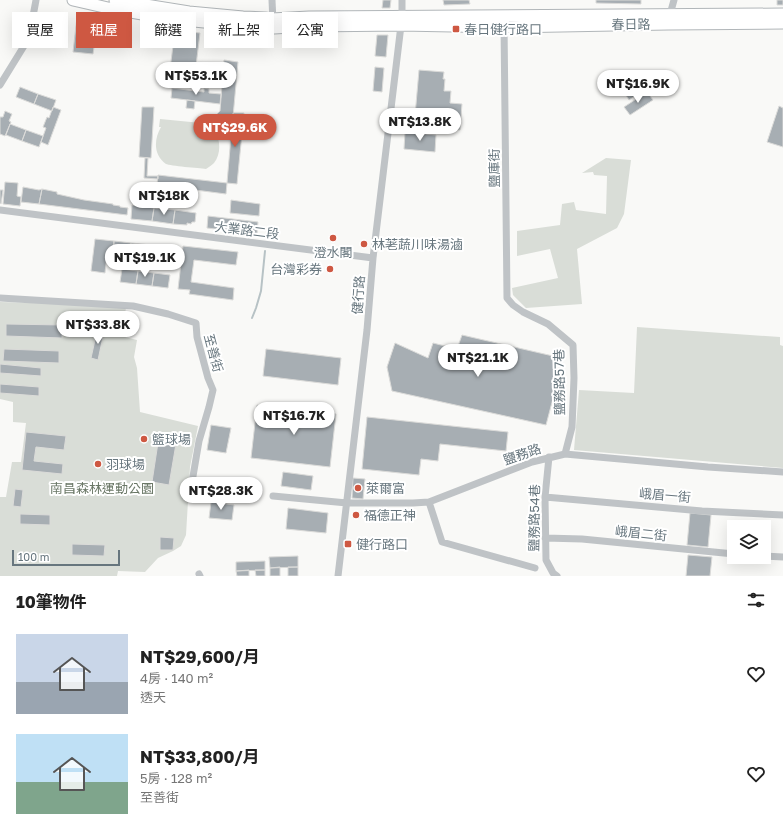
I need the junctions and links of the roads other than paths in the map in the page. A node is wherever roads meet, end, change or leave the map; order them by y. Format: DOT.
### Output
graph roads {
  1 [pos="36,0"];
  2 [pos="73,0"];
  3 [pos="114,0"];
  4 [pos="272,0"];
  5 [pos="674,0"];
  6 [pos="402,2"];
  7 [pos="273,12"];
  8 [pos="204,13"];
  9 [pos="783,14"];
  10 [pos="669,19"];
  11 [pos="401,21"];
  12 [pos="204,22"];
  13 [pos="504,22"];
  14 [pos="274,23"];
  15 [pos="783,23"];
  16 [pos="0,85"];
  17 [pos="0,210"];
  18 [pos="373,258"];
  19 [pos="0,298"];
  20 [pos="523,312"];
  21 [pos="565,454"];
  22 [pos="549,457"];
  23 [pos="783,472"];
  24 [pos="191,488"];
  25 [pos="273,496"];
  26 [pos="545,497"];
  27 [pos="429,502"];
  28 [pos="347,503"];
  29 [pos="783,515"];
  30 [pos="545,538"];
  31 [pos="727,553"];
  32 [pos="771,556"];
  33 [pos="783,557"];
  34 [pos="535,568"];
  35 [pos="338,576"];
  36 [pos="557,576"];
  1 -- 16 [label="street"];
  2 -- 12 [label="main road"];
  3 -- 8 [label="main road"];
  4 -- 7 [label="street"];
  5 -- 10 [label="street"];
  6 -- 11 [label="street, 健行路"];
  9 -- 10 [label="main road, 春日路"];
  10 -- 13 [label="main road, 春日路"];
  10 -- 15 [label="main road, 春日路"];
  11 -- 13 [label="main road, 春日路"];
  11 -- 14 [label="main road"];
  11 -- 18 [label="street, 健行路"];
  13 -- 20 [label="street, 鹽庫街"];
  17 -- 18 [label="street, 大業路二段"];
  18 -- 28 [label="street, 健行路"];
  19 -- 24 [label="street, 至善街"];
  20 -- 21 [label="street, 鹽務路57巷"];
  21 -- 22 [label="street, 鹽務路"];
  21 -- 23 [label="street, 鹽務路"];
  22 -- 26 [label="street, 鹽務路54巷"];
  22 -- 27 [label="street, 鹽務路"];
  25 -- 28 [label="street, 鹽務路"];
  26 -- 29 [label="street, 峨眉一街"];
  26 -- 30 [label="street, 鹽務路54巷"];
  27 -- 28 [label="street, 鹽務路"];
  27 -- 34 [label="street"];
  28 -- 35 [label="street, 健行路"];
  30 -- 31 [label="street, 峨眉二街"];
  30 -- 36 [label="street, 鹽務路54巷"];
  32 -- 33 [label="street"];
}
